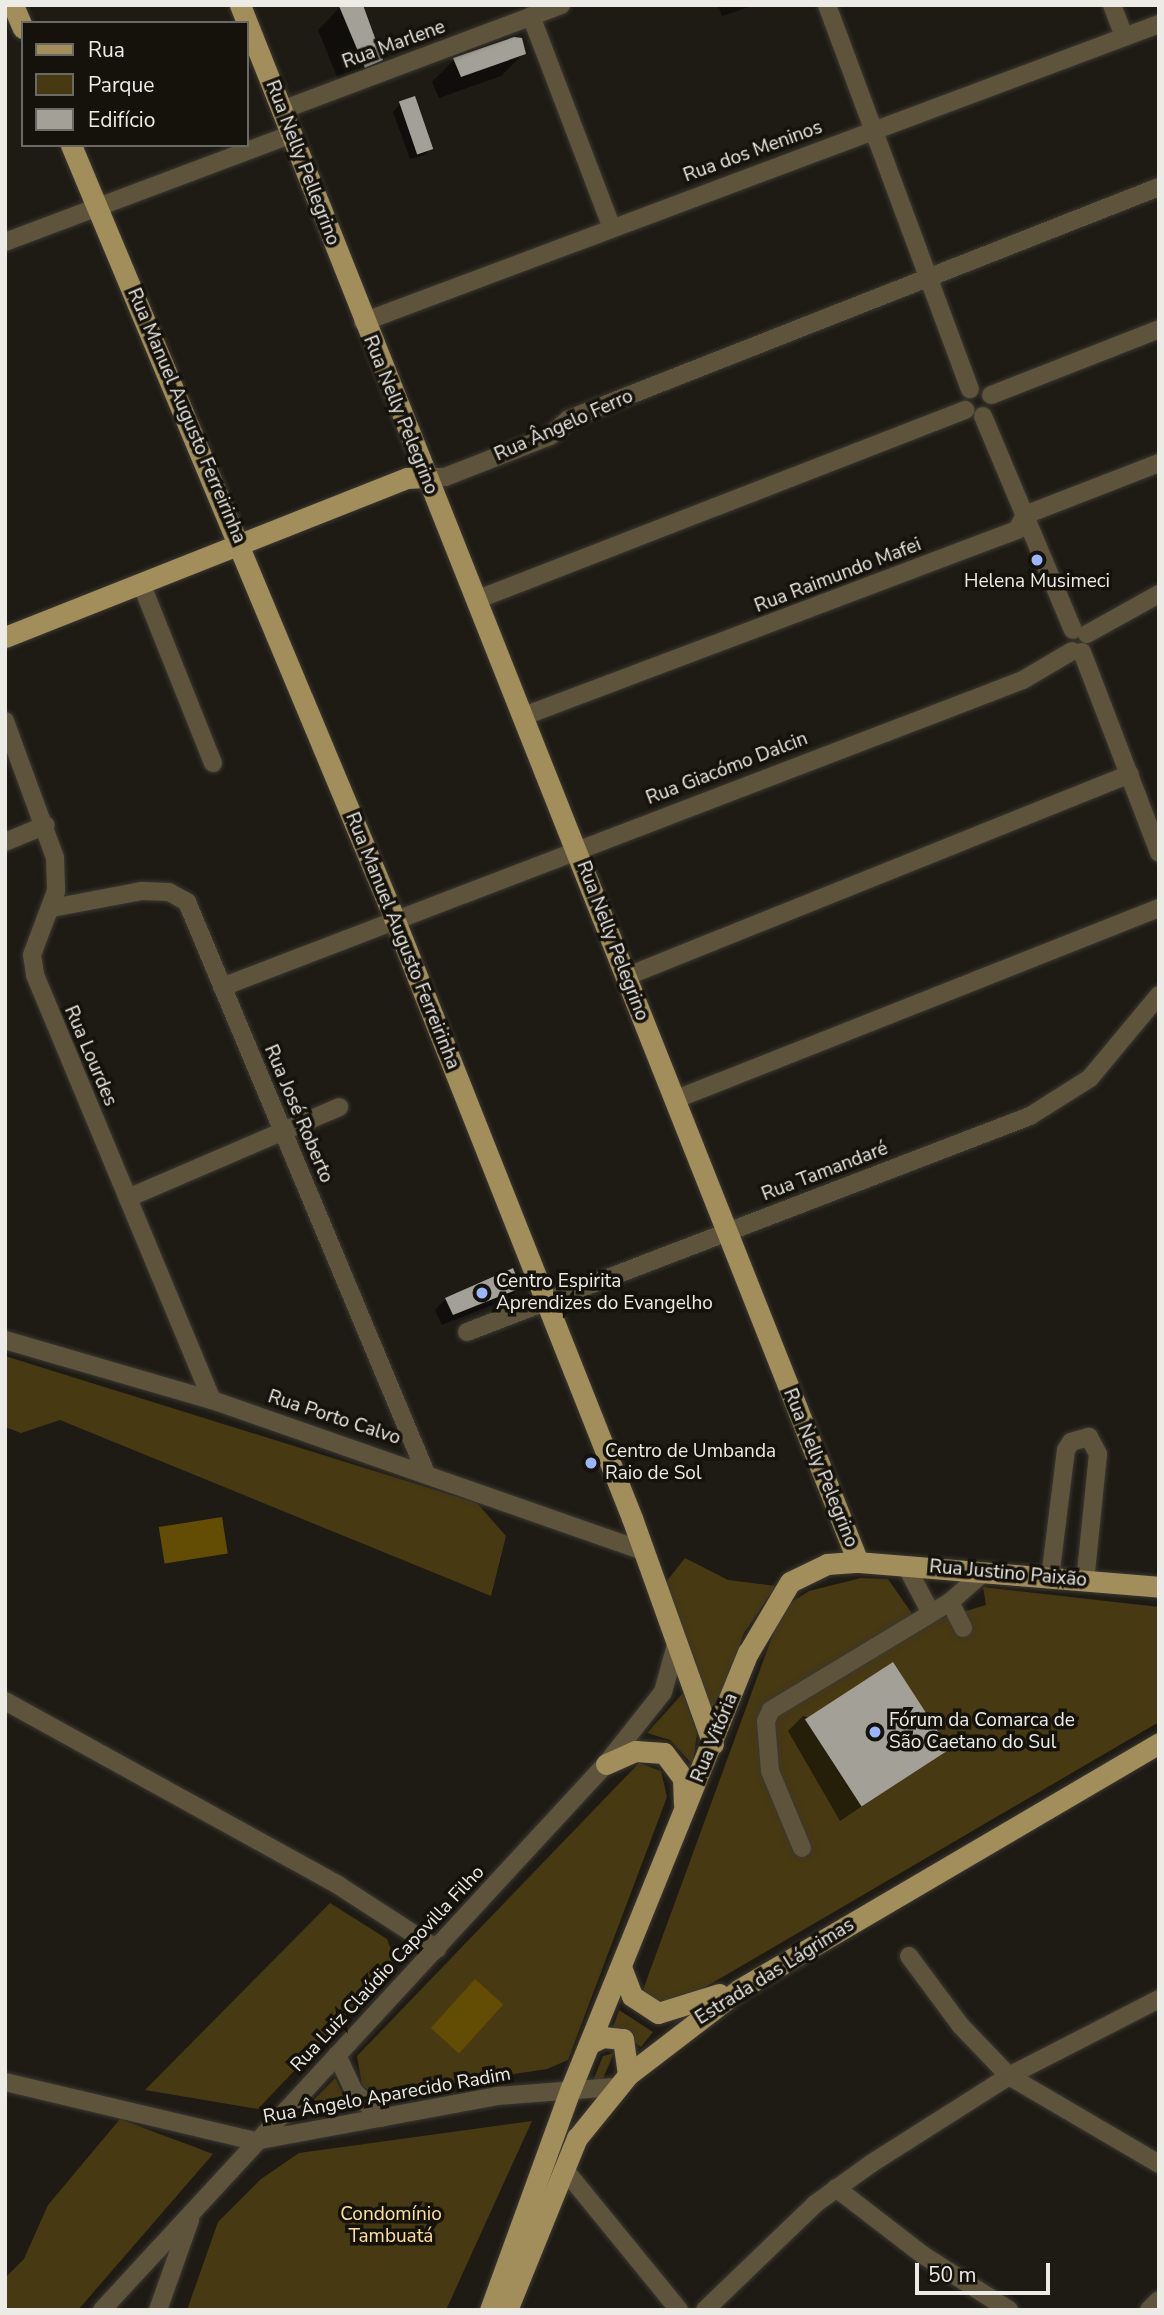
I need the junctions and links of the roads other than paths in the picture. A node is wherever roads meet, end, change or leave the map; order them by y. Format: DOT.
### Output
graph roads {
  1 [pos="13,5"];
  2 [pos="561,5"];
  3 [pos="827,5"];
  4 [pos="1112,5"];
  5 [pos="531,16"];
  6 [pos="21,24"];
  7 [pos="1159,24"];
  8 [pos="248,25"];
  9 [pos="1124,36"];
  10 [pos="282,110"];
  11 [pos="873,130"];
  12 [pos="290,135"];
  13 [pos="72,147"];
  14 [pos="1159,187"];
  15 [pos="97,208"];
  16 [pos="611,226"];
  17 [pos="5,242"];
  18 [pos="929,278"];
  19 [pos="363,322"];
  20 [pos="1159,329"];
  21 [pos="970,389"];
  22 [pos="991,395"];
  23 [pos="965,410"];
  24 [pos="983,416"];
  25 [pos="1159,463"];
  26 [pos="425,477"];
  27 [pos="1025,514"];
  28 [pos="240,545"];
  29 [pos="141,583"];
  30 [pos="1159,594"];
  31 [pos="476,600"];
  32 [pos="5,637"];
  33 [pos="1079,642"];
  34 [pos="524,716"];
  35 [pos="5,721"];
  36 [pos="213,763"];
  37 [pos="1130,774"];
  38 [pos="46,825"];
  39 [pos="5,842"];
  40 [pos="576,848"];
  41 [pos="1159,853"];
  42 [pos="52,908"];
  43 [pos="1159,908"];
  44 [pos="393,921"];
  45 [pos="625,977"];
  46 [pos="222,987"];
  47 [pos="1159,995"];
  48 [pos="674,1100"];
  49 [pos="339,1107"];
  50 [pos="282,1130"];
  51 [pos="128,1198"];
  52 [pos="725,1232"];
  53 [pos="545,1301"];
  54 [pos="467,1332"];
  55 [pos="5,1340"];
  56 [pos="212,1400"];
  57 [pos="425,1471"];
  58 [pos="644,1551"];
  59 [pos="858,1562"];
  60 [pos="905,1566"];
  61 [pos="984,1572"];
  62 [pos="1050,1578"];
  63 [pos="1159,1578"];
  64 [pos="1085,1581"];
  65 [pos="1158,1587"];
  66 [pos="950,1602"];
  67 [pos="931,1614"];
  68 [pos="963,1628"];
  69 [pos="677,1641"];
  70 [pos="5,1700"];
  71 [pos="1159,1742"];
  72 [pos="713,1744"];
  73 [pos="606,1765"];
  74 [pos="682,1819"];
  75 [pos="802,1848"];
  76 [pos="437,1949"];
  77 [pos="909,1956"];
  78 [pos="621,1967"];
  79 [pos="740,1989"];
  80 [pos="1159,1999"];
  81 [pos="589,2045"];
  82 [pos="337,2055"];
  83 [pos="1009,2076"];
  84 [pos="621,2081"];
  85 [pos="5,2082"];
  86 [pos="571,2088"];
  87 [pos="381,2118"];
  88 [pos="255,2141"];
  89 [pos="1159,2164"];
  90 [pos="564,2169"];
  91 [pos="836,2188"];
  92 [pos="192,2213"];
  93 [pos="1159,2300"];
  94 [pos="102,2310"];
  95 [pos="158,2310"];
  96 [pos="490,2310"];
  97 [pos="507,2310"];
  98 [pos="679,2310"];
  99 [pos="705,2310"];
  100 [pos="1009,2310"];
  101 [pos="1149,2310"];
  1 -- 6 [label="main road"];
  2 -- 5 [label="street, Rua Marlene"];
  3 -- 11 [label="street"];
  4 -- 9 [label="street"];
  5 -- 10 [label="street, Rua Marlene"];
  5 -- 16 [label="street"];
  7 -- 9 [label="street, Rua dos Meninos"];
  8 -- 10 [label="main road, Rua Nelly Pellegrino"];
  9 -- 11 [label="street, Rua dos Meninos"];
  10 -- 12 [label="main road, Rua Nelly Pellegrino"];
  11 -- 16 [label="street, Rua dos Meninos"];
  11 -- 18 [label="street"];
  12 -- 15 [label="street"];
  12 -- 19 [label="main road, Rua Nelly Pellegrino"];
  13 -- 15 [label="main road, Rua Manuel Augusto Ferreirinha"];
  14 -- 18 [label="street, Rua Ângelo Ferro"];
  15 -- 17 [label="street"];
  15 -- 28 [label="main road, Rua Manuel Augusto Ferreirinha"];
  16 -- 19 [label="street, Rua dos Meninos"];
  18 -- 21 [label="street"];
  18 -- 26 [label="street, Rua Ângelo Ferro"];
  19 -- 26 [label="main road, Rua Nelly Pelegrino"];
  20 -- 22 [label="street"];
  21 -- 22 [label="street"];
  21 -- 23 [label="street"];
  22 -- 24 [label="street"];
  23 -- 24 [label="street"];
  23 -- 31 [label="street"];
  24 -- 27 [label="street"];
  25 -- 27 [label="street, Rua Raimundo Mafei"];
  26 -- 28 [label="main road, Rua Ângelo Ferro"];
  26 -- 31 [label="main road, Rua Nelly Pelegrino"];
  27 -- 33 [label="street"];
  27 -- 34 [label="street, Rua Raimundo Mafei"];
  28 -- 29 [label="main road, Rua Ângelo Ferro"];
  28 -- 44 [label="main road, Rua Manuel Augusto Ferreirinha"];
  29 -- 32 [label="main road, Rua Ângelo Ferro"];
  29 -- 36 [label="street"];
  30 -- 33 [label="street, Rua Giacómo Dalcin"];
  31 -- 34 [label="main road, Rua Nelly Pelegrino"];
  33 -- 37 [label="street"];
  33 -- 40 [label="street, Rua Giacómo Dalcin"];
  34 -- 40 [label="main road, Rua Nelly Pelegrino"];
  35 -- 38 [label="street, Rua Lourdes"];
  37 -- 41 [label="street"];
  37 -- 45 [label="street"];
  38 -- 39 [label="street"];
  38 -- 42 [label="street, Rua Lourdes"];
  40 -- 44 [label="street, Rua Giacómo Dalcin"];
  40 -- 45 [label="main road, Rua Nelly Pelegrino"];
  42 -- 46 [label="street, Rua José Roberto"];
  42 -- 51 [label="street, Rua Lourdes"];
  43 -- 48 [label="street"];
  44 -- 46 [label="street, Rua Giacómo Dalcin"];
  44 -- 53 [label="main road, Rua Manuel Augusto Ferreirinha"];
  45 -- 48 [label="main road, Rua Nelly Pelegrino"];
  46 -- 50 [label="street, Rua José Roberto"];
  47 -- 52 [label="street, Rua Tamandaré"];
  48 -- 52 [label="main road, Rua Nelly Pelegrino"];
  49 -- 50 [label="street"];
  50 -- 51 [label="street"];
  50 -- 57 [label="street, Rua José Roberto"];
  51 -- 56 [label="street, Rua Lourdes"];
  52 -- 53 [label="street, Rua Tamandaré"];
  52 -- 59 [label="main road, Rua Nelly Pelegrino"];
  53 -- 54 [label="street, Rua Tamandaré"];
  53 -- 58 [label="main road, Rua Manuel Augusto Ferreirinha"];
  55 -- 56 [label="street, Rua Porto Calvo"];
  56 -- 57 [label="street, Rua Porto Calvo"];
  57 -- 58 [label="street, Rua Porto Calvo"];
  58 -- 69 [label="main road, Rua Manuel Augusto Ferreirinha"];
  59 -- 60 [label="main road, Rua Justino Paixão"];
  59 -- 72 [label="main road, Rua Vitória"];
  60 -- 61 [label="main road, Rua Justino Paixão"];
  60 -- 67 [label="street"];
  61 -- 62 [label="main road, Rua Justino Paixão"];
  61 -- 66 [label="street"];
  62 -- 64 [label="main road, Rua Justino Paixão"];
  62 -- 64 [label="street"];
  63 -- 65 [label="street"];
  64 -- 65 [label="main road, Rua Justino Paixão"];
  66 -- 67 [label="street"];
  66 -- 68 [label="street"];
  67 -- 75 [label="street"];
  69 -- 72 [label="main road, Rua Manuel Augusto Ferreirinha"];
  69 -- 73 [label="street, Rua Luiz Claúdio Capovilla Filho"];
  70 -- 76 [label="street"];
  71 -- 79 [label="main road, Estrada das Lágrimas"];
  72 -- 74 [label="main road, Rua Vitória"];
  73 -- 74 [label="main road"];
  73 -- 76 [label="street, Rua Luiz Claúdio Capovilla Filho"];
  74 -- 78 [label="main road, Rua Vitória"];
  76 -- 82 [label="street, Rua Luiz Claúdio Capovilla Filho"];
  77 -- 83 [label="street"];
  78 -- 79 [label="main road"];
  78 -- 81 [label="main road"];
  79 -- 84 [label="main road, Estrada das Lágrimas"];
  80 -- 83 [label="street"];
  81 -- 84 [label="main road"];
  81 -- 86 [label="main road"];
  82 -- 87 [label="street"];
  82 -- 88 [label="street, Rua Luiz Claúdio Capovilla Filho"];
  83 -- 89 [label="street"];
  83 -- 91 [label="street"];
  84 -- 86 [label="street, Rua Ângelo Aparecido Radim"];
  84 -- 90 [label="main road, Estrada das Lágrimas"];
  85 -- 88 [label="street, Rua Ângelo Aparecido Radim"];
  86 -- 87 [label="street, Rua Ângelo Aparecido Radim"];
  86 -- 96 [label="main road"];
  87 -- 88 [label="street, Rua Ângelo Aparecido Radim"];
  88 -- 92 [label="street, Rua Luiz Claúdio Capovilla Filho"];
  90 -- 97 [label="main road, Estrada das Lágrimas"];
  90 -- 98 [label="street"];
  91 -- 99 [label="street"];
  91 -- 100 [label="street"];
  92 -- 94 [label="street, Rua Luiz Claúdio Capovilla Filho"];
  92 -- 95 [label="street"];
  93 -- 101 [label="street"];
}
